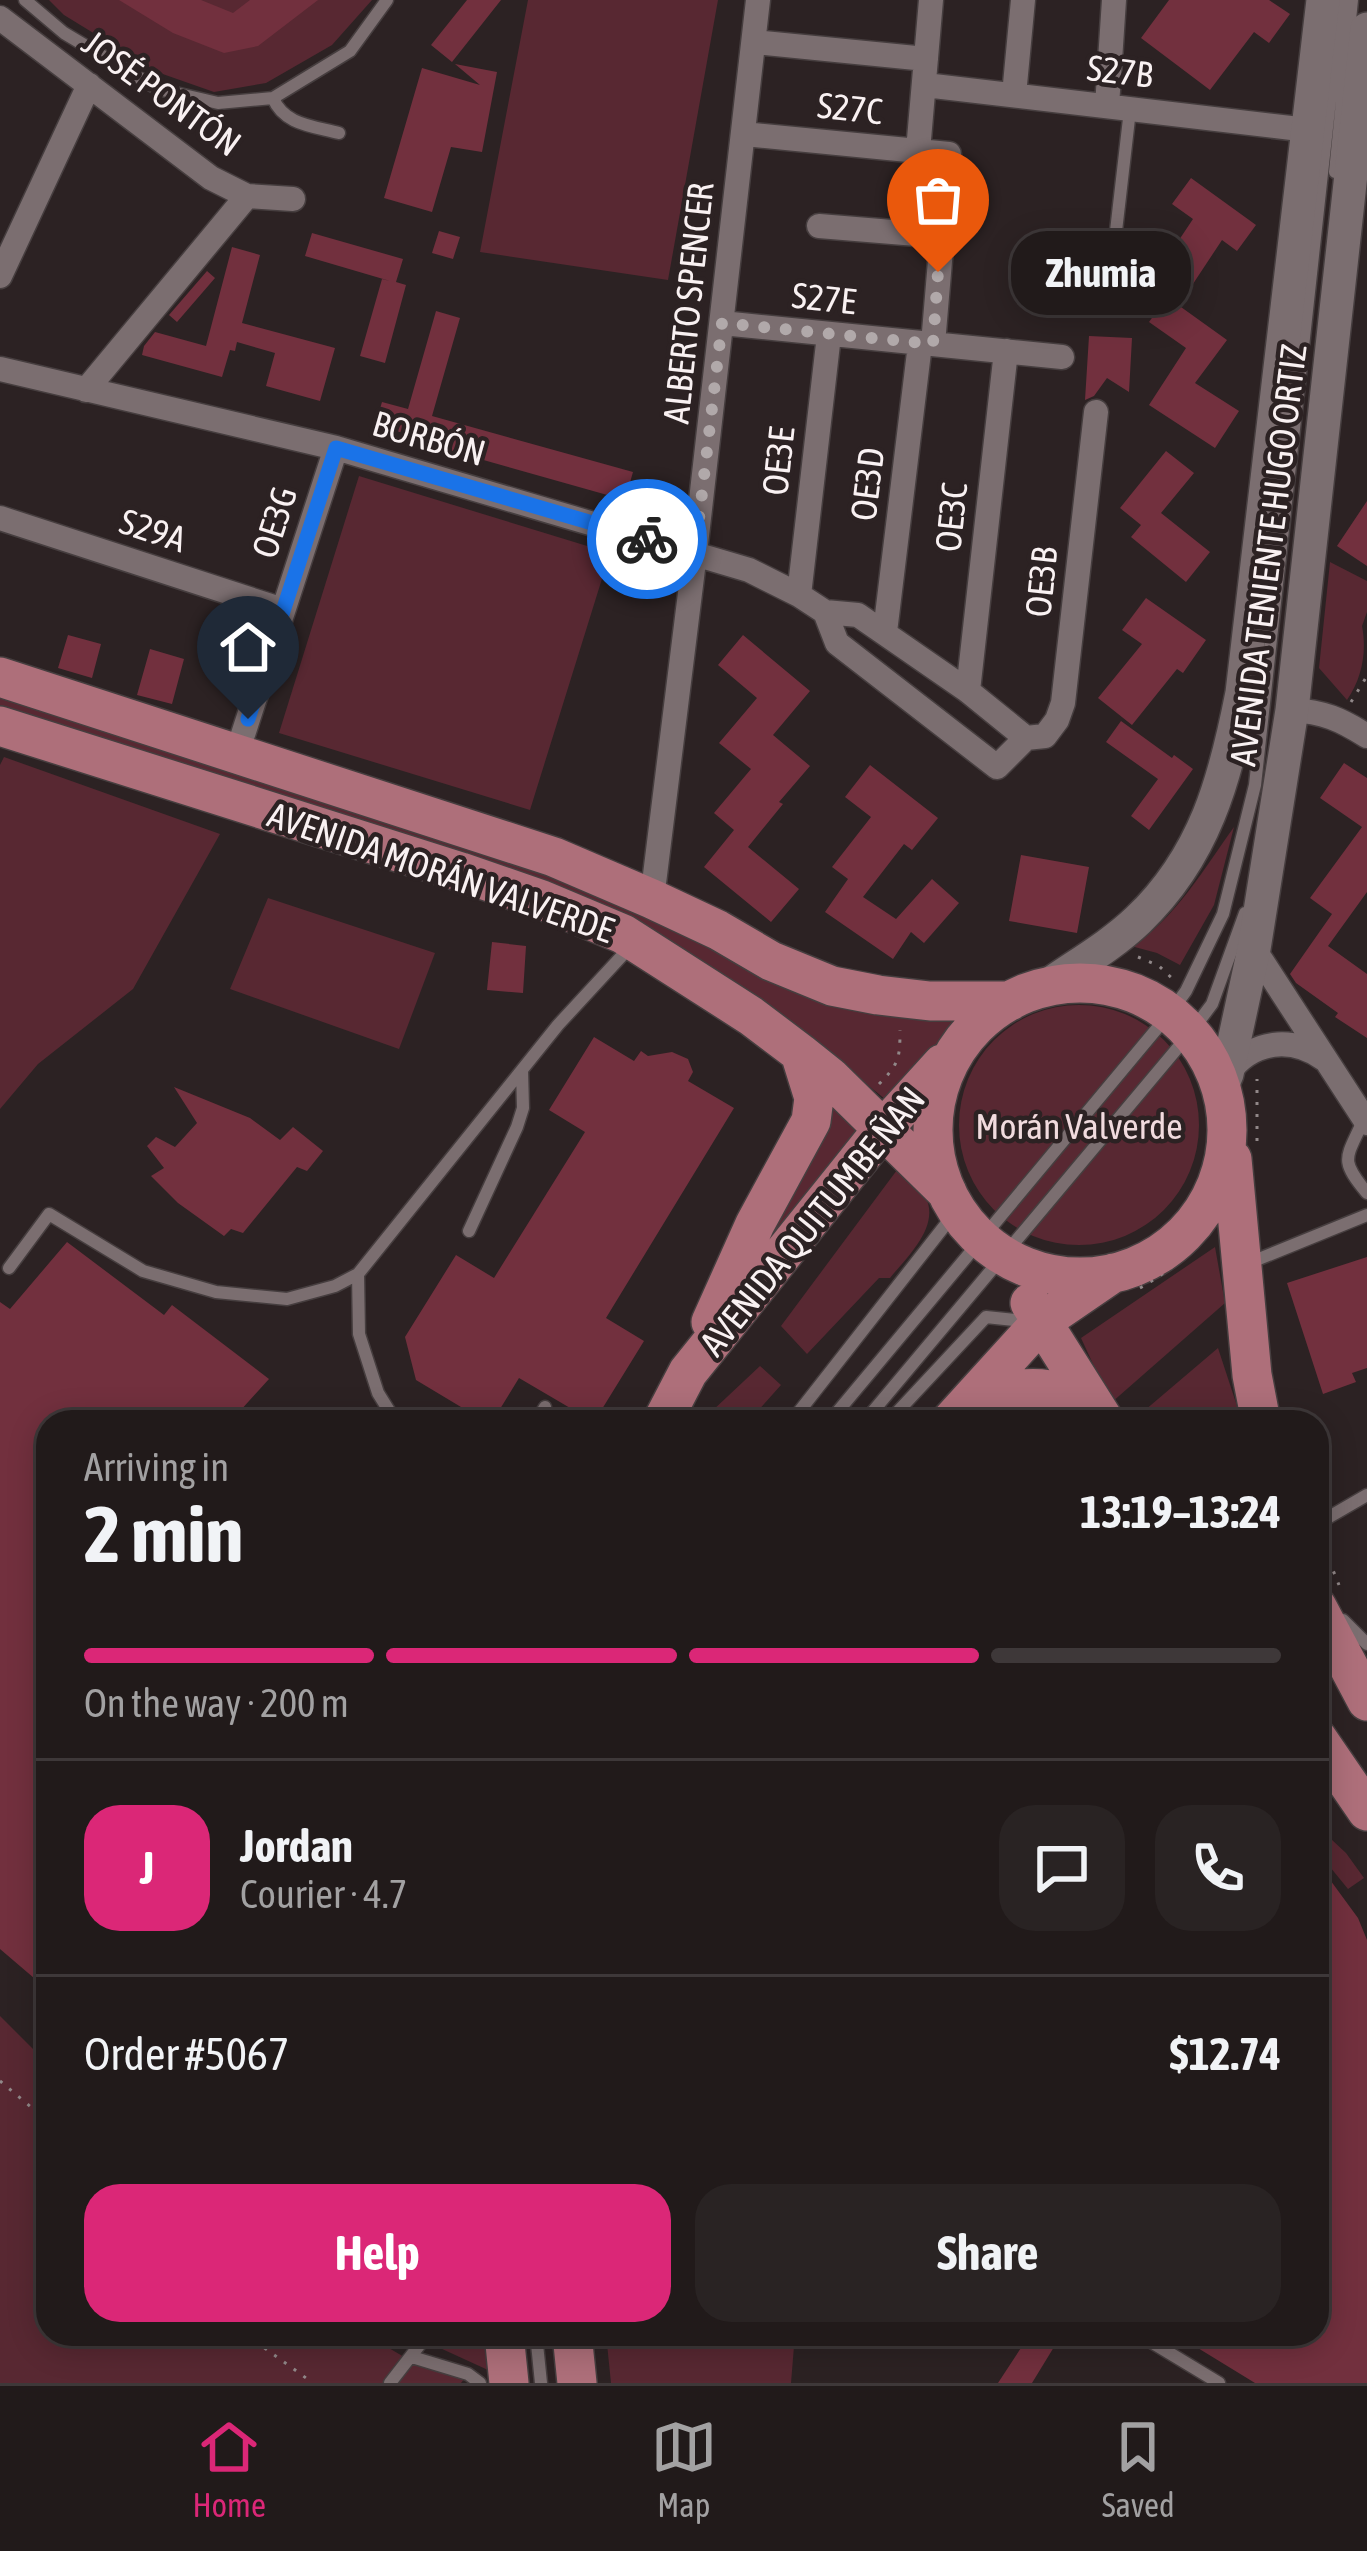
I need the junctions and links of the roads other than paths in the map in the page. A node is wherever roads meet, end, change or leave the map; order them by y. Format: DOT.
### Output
graph roads {
  1 [pos="25,0"];
  2 [pos="387,0"];
  3 [pos="758,0"];
  4 [pos="931,0"];
  5 [pos="1023,0"];
  6 [pos="1114,0"];
  7 [pos="1323,0"];
  8 [pos="1341,0"];
  9 [pos="1352,0"];
  10 [pos="0,19"];
  11 [pos="1367,28"];
  12 [pos="754,42"];
  13 [pos="925,72"];
  14 [pos="89,85"];
  15 [pos="1014,95"];
  16 [pos="273,98"];
  17 [pos="1118,108"];
  18 [pos="1308,130"];
  19 [pos="339,133"];
  20 [pos="744,134"];
  21 [pos="918,151"];
  22 [pos="949,154"];
  23 [pos="247,196"];
  24 [pos="293,199"];
  25 [pos="819,226"];
  26 [pos="940,236"];
  27 [pos="0,276"];
  28 [pos="1107,310"];
  29 [pos="722,323"];
  30 [pos="829,334"];
  31 [pos="927,344"];
  32 [pos="1006,351"];
  33 [pos="1062,357"];
  34 [pos="0,369"];
  35 [pos="86,390"];
  36 [pos="1096,412"];
  37 [pos="336,448"];
  38 [pos="0,518"];
  39 [pos="695,553"];
  40 [pos="800,595"];
  41 [pos="284,610"];
  42 [pos="825,612"];
  43 [pos="885,632"];
  44 [pos="0,677"];
  45 [pos="968,691"];
  46 [pos="1292,710"];
  47 [pos="0,726"];
  48 [pos="1367,736"];
  49 [pos="1026,738"];
  50 [pos="236,756"];
  51 [pos="652,899"];
  52 [pos="635,941"];
  53 [pos="1255,949"];
  54 [pos="1047,986"];
  55 [pos="1010,1001"];
  56 [pos="1180,1023"];
  57 [pos="974,1028"];
  58 [pos="800,1053"];
  59 [pos="1326,1061"];
  60 [pos="522,1070"];
  61 [pos="1226,1092"];
  62 [pos="871,1117"];
  63 [pos="1366,1119"];
  64 [pos="1367,1193"];
  65 [pos="951,1201"];
  66 [pos="1367,1216"];
  67 [pos="469,1232"];
  68 [pos="997,1250"];
  69 [pos="1242,1266"];
  70 [pos="9,1268"];
  71 [pos="358,1274"];
  72 [pos="1121,1284"];
  73 [pos="1040,1322"];
  74 [pos="688,1372"];
  75 [pos="544,1407"];
  76 [pos="389,1410"];
  77 [pos="542,1410"];
  78 [pos="668,1410"];
  79 [pos="800,1410"];
  80 [pos="841,1410"];
  81 [pos="874,1410"];
  82 [pos="899,1410"];
  83 [pos="961,1410"];
  84 [pos="970,1410"];
  85 [pos="1093,1410"];
  86 [pos="1097,1410"];
  87 [pos="1259,1410"];
  88 [pos="1367,1495"];
  89 [pos="1329,1517"];
  90 [pos="1329,1608"];
  91 [pos="1329,1630"];
  92 [pos="1367,1644"];
  93 [pos="1367,1701"];
  94 [pos="1329,1756"];
  95 [pos="1367,1811"];
  96 [pos="420,2346"];
  97 [pos="505,2346"];
  98 [pos="537,2346"];
  99 [pos="573,2346"];
  100 [pos="1158,2346"];
  101 [pos="412,2357"];
  102 [pos="390,2383"];
  103 [pos="480,2383"];
  104 [pos="509,2383"];
  105 [pos="541,2383"];
  106 [pos="577,2383"];
  107 [pos="1219,2383"];
  1 -- 16 [label="lane"];
  2 -- 16 [label="lane"];
  3 -- 12 [label="street, ALBERTO SPENCER"];
  4 -- 13 [label="street"];
  5 -- 15 [label="street"];
  6 -- 17 [label="street"];
  7 -- 18 [label="main road, AVENIDA TENIENTE HUGO ORTIZ"];
  8 -- 56 [label="lane"];
  9 -- 56 [label="lane"];
  10 -- 14 [label="street, JOSÉ PONTÓN"];
  11 -- 46 [label="main road, AVENIDA TENIENTE HUGO ORTIZ"];
  12 -- 13 [label="street, S27B"];
  12 -- 20 [label="street, ALBERTO SPENCER"];
  13 -- 15 [label="street, S27B"];
  13 -- 21 [label="street"];
  14 -- 23 [label="street, JOSÉ PONTÓN"];
  14 -- 27 [label="street"];
  15 -- 17 [label="street, S27B"];
  16 -- 19 [label="lane"];
  17 -- 18 [label="street, S27B"];
  17 -- 28 [label="lane"];
  18 -- 54 [label="main road, AVENIDA TENIENTE HUGO ORTIZ"];
  20 -- 21 [label="street, S27C"];
  20 -- 29 [label="street, ALBERTO SPENCER"];
  21 -- 22 [label="street, S27C"];
  22 -- 26 [label="street, OE3D"];
  23 -- 24 [label="street, JOSÉ PONTÓN"];
  23 -- 35 [label="street"];
  25 -- 26 [label="street"];
  26 -- 31 [label="street, OE3D"];
  29 -- 30 [label="street, S27E"];
  29 -- 39 [label="street, ALBERTO SPENCER"];
  30 -- 31 [label="street, S27E"];
  30 -- 40 [label="street, OE3E"];
  31 -- 32 [label="street, S27E"];
  31 -- 43 [label="street, OE3D"];
  32 -- 33 [label="street, S27E"];
  32 -- 45 [label="street, OE3C"];
  34 -- 35 [label="street, BORBÓN"];
  35 -- 37 [label="street, BORBÓN"];
  36 -- 49 [label="street, OE3B"];
  37 -- 39 [label="street, BORBÓN"];
  37 -- 41 [label="street, OE3G"];
  38 -- 41 [label="street, S29A"];
  39 -- 40 [label="street, BORBÓN"];
  39 -- 51 [label="street, ALBERTO SPENCER"];
  40 -- 42 [label="street, BORBÓN"];
  41 -- 50 [label="street, OE3G"];
  42 -- 43 [label="street, BORBÓN"];
  42 -- 49 [label="street, BORBÓN"];
  43 -- 45 [label="street, BORBÓN"];
  44 -- 50 [label="main road, AVENIDA MORÁN VALVERDE"];
  45 -- 49 [label="street, BORBÓN"];
  46 -- 48 [label="street"];
  46 -- 53 [label="main road, AVENIDA TENIENTE HUGO ORTIZ"];
  47 -- 52 [label="main road, AVENIDA MORÁN VALVERDE"];
  50 -- 51 [label="main road, AVENIDA MORÁN VALVERDE"];
  51 -- 55 [label="main road, AVENIDA MORÁN VALVERDE"];
  52 -- 58 [label="main road, AVENIDA MORÁN VALVERDE"];
  52 -- 60 [label="lane"];
  53 -- 59 [label="street"];
  53 -- 61 [label="main road, AVENIDA TENIENTE HUGO ORTIZ"];
  54 -- 55 [label="main road"];
  54 -- 56 [label="main road"];
  55 -- 57 [label="main road"];
  56 -- 61 [label="main road"];
  56 -- 68 [label="lane"];
  56 -- 68 [label="lane"];
  57 -- 62 [label="main road, AVENIDA QUITUMBE ÑAN"];
  57 -- 65 [label="main road"];
  58 -- 62 [label="main road, AVENIDA MORÁN VALVERDE"];
  58 -- 74 [label="main road"];
  59 -- 61 [label="street"];
  59 -- 63 [label="street"];
  60 -- 67 [label="lane"];
  60 -- 71 [label="lane"];
  61 -- 69 [label="main road"];
  61 -- 72 [label="main road"];
  62 -- 65 [label="main road, AVENIDA MORÁN VALVERDE"];
  62 -- 74 [label="main road, AVENIDA QUITUMBE ÑAN"];
  63 -- 64 [label="lane"];
  65 -- 68 [label="main road"];
  65 -- 79 [label="lane"];
  66 -- 69 [label="lane"];
  68 -- 72 [label="main road"];
  68 -- 73 [label="main road"];
  68 -- 80 [label="lane"];
  68 -- 81 [label="lane"];
  69 -- 87 [label="main road"];
  70 -- 71 [label="lane"];
  71 -- 76 [label="lane"];
  72 -- 73 [label="main road"];
  73 -- 82 [label="lane"];
  73 -- 83 [label="main road"];
  73 -- 86 [label="main road"];
  74 -- 78 [label="main road, AVENIDA QUITUMBE ÑAN"];
  75 -- 77 [label="lane"];
  84 -- 85 [label="main road"];
  88 -- 89 [label="lane"];
  90 -- 92 [label="lane"];
  91 -- 93 [label="main road"];
  94 -- 95 [label="main road"];
  96 -- 101 [label="lane"];
  97 -- 104 [label="main road"];
  98 -- 105 [label="lane"];
  99 -- 106 [label="main road"];
  100 -- 107 [label="lane"];
  101 -- 102 [label="lane"];
  101 -- 103 [label="lane"];
}
